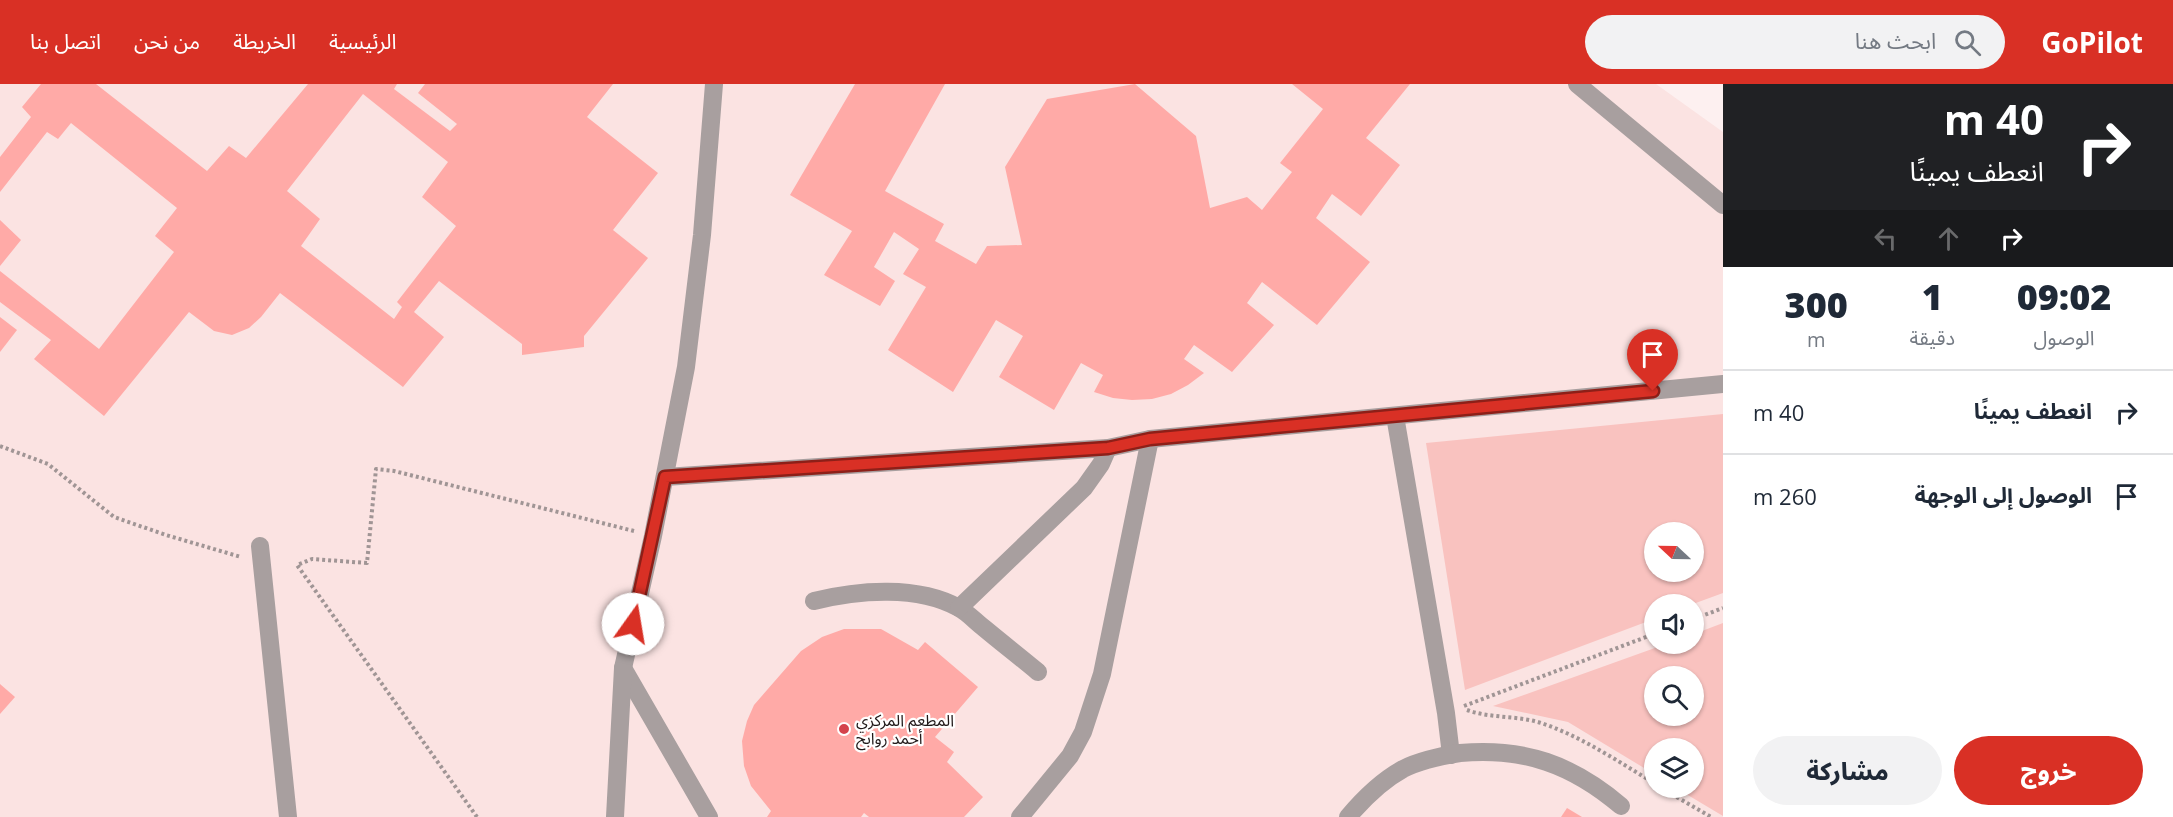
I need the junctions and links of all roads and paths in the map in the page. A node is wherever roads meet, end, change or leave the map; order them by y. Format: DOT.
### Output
graph roads {
  1 [pos="714,84"];
  2 [pos="1576,84"];
  3 [pos="1723,205"];
  4 [pos="1723,384"];
  5 [pos="1395,416"];
  6 [pos="1150,439"];
  7 [pos="0,446"];
  8 [pos="1108,448"];
  9 [pos="665,477"];
  10 [pos="653,536"];
  11 [pos="261,554"];
  12 [pos="814,601"];
  13 [pos="959,608"];
  14 [pos="1723,608"];
  15 [pos="1704,615"];
  16 [pos="1644,638"];
  17 [pos="622,668"];
  18 [pos="1038,672"];
  19 [pos="1450,754"];
  20 [pos="1644,777"];
  21 [pos="1678,798"];
  22 [pos="1621,806"];
  23 [pos="288,817"];
  24 [pos="477,817"];
  25 [pos="615,817"];
  26 [pos="709,817"];
  27 [pos="1020,817"];
  28 [pos="1348,817"];
  29 [pos="1711,817"];
  1 -- 9 [label="lane"];
  2 -- 3 [label="lane"];
  4 -- 5 [label="lane"];
  5 -- 6 [label="lane"];
  5 -- 19 [label="lane"];
  6 -- 8 [label="lane"];
  6 -- 27 [label="lane"];
  7 -- 11 [label="path"];
  8 -- 9 [label="lane"];
  8 -- 13 [label="lane"];
  9 -- 10 [label="lane"];
  10 -- 17 [label="lane"];
  10 -- 24 [label="path"];
  11 -- 23 [label="lane"];
  12 -- 13 [label="lane"];
  13 -- 18 [label="lane"];
  14 -- 15 [label="path"];
  16 -- 20 [label="path"];
  17 -- 25 [label="lane"];
  17 -- 26 [label="lane"];
  19 -- 22 [label="lane"];
  19 -- 28 [label="lane"];
  21 -- 29 [label="path"];
}
